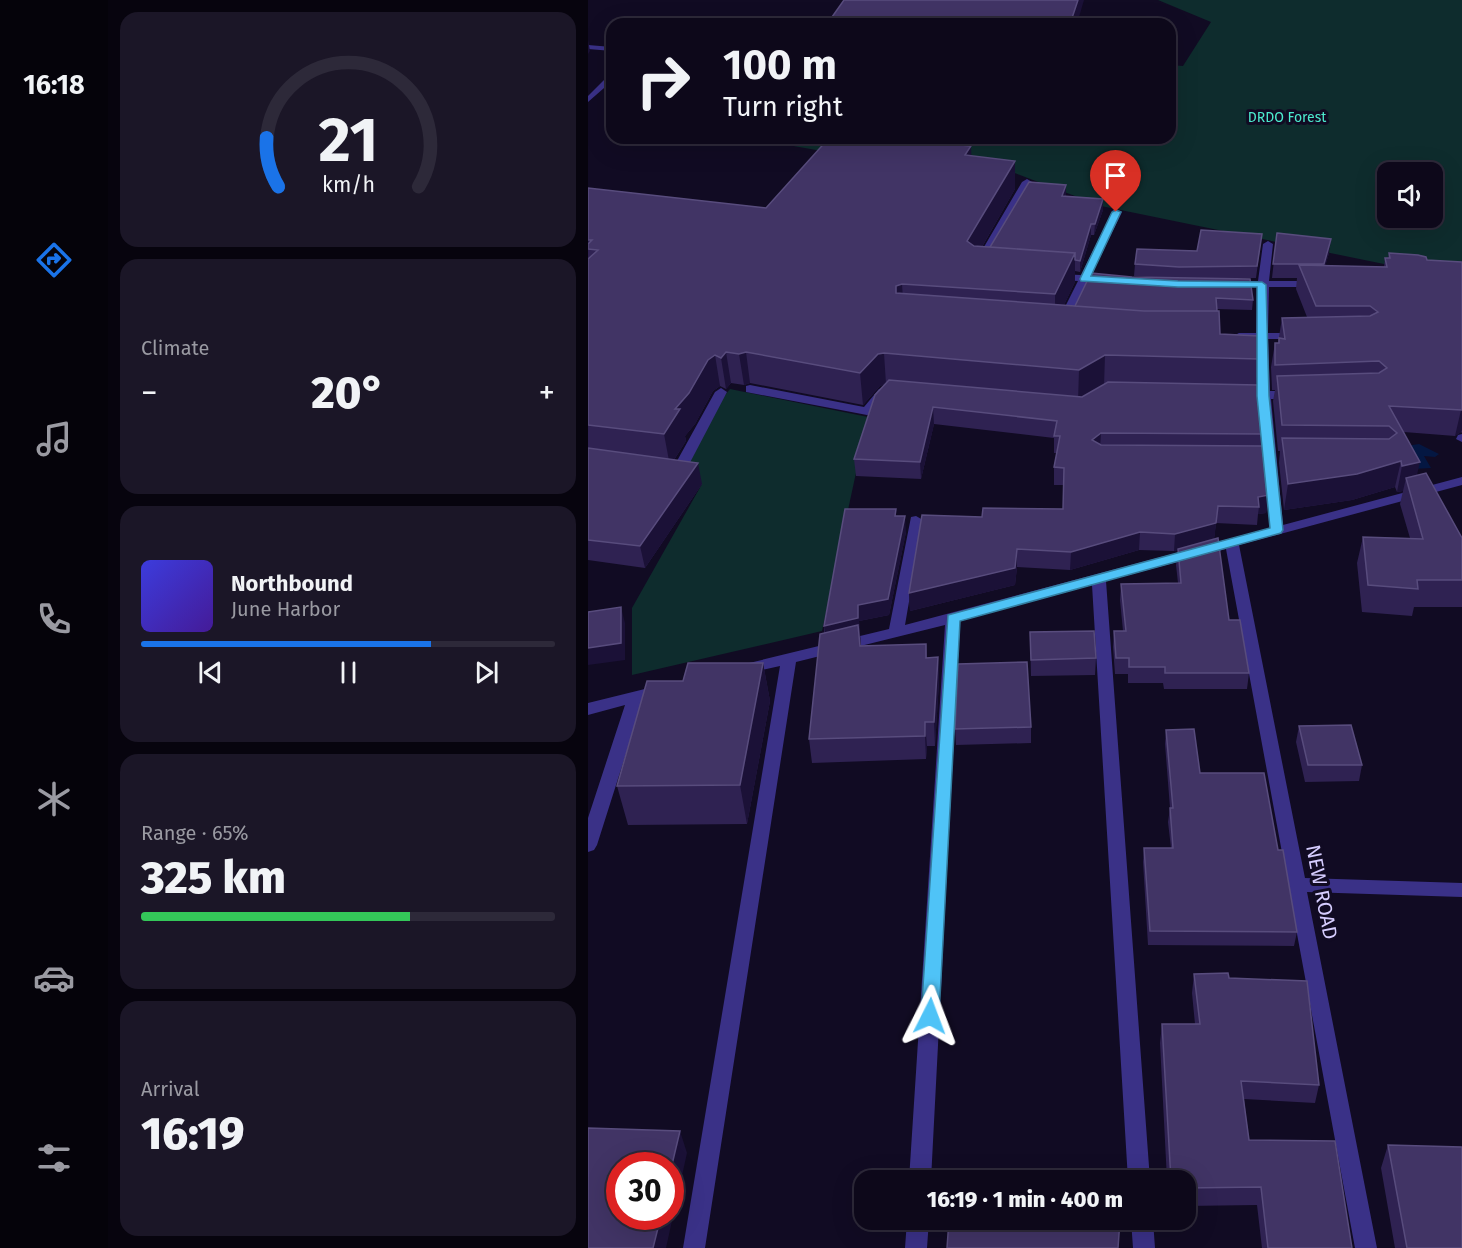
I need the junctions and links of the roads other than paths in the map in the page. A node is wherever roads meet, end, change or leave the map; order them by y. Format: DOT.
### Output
graph roads {
  1 [pos="588,47"];
  2 [pos="606,48"];
  3 [pos="606,83"];
  4 [pos="588,100"];
  5 [pos="1027,182"];
  6 [pos="1116,212"];
  7 [pos="1268,244"];
  8 [pos="986,271"];
  9 [pos="1041,275"];
  10 [pos="1085,279"];
  11 [pos="1119,281"];
  12 [pos="1220,284"];
  13 [pos="1329,284"];
  14 [pos="1262,285"];
  15 [pos="1059,331"];
  16 [pos="1230,336"];
  17 [pos="1263,336"];
  18 [pos="1309,336"];
  19 [pos="750,390"];
  20 [pos="897,391"];
  21 [pos="721,392"];
  22 [pos="1229,395"];
  23 [pos="1308,395"];
  24 [pos="1263,396"];
  25 [pos="655,471"];
  26 [pos="1462,481"];
  27 [pos="916,520"];
  28 [pos="1277,530"];
  29 [pos="1232,544"];
  30 [pos="1099,578"];
  31 [pos="953,618"];
  32 [pos="897,632"];
  33 [pos="789,658"];
  34 [pos="735,672"];
  35 [pos="680,685"];
  36 [pos="636,696"];
  37 [pos="588,709"];
  38 [pos="588,845"];
  39 [pos="1299,885"];
  40 [pos="1462,890"];
  41 [pos="921,1170"];
  42 [pos="1138,1170"];
  43 [pos="917,1230"];
  44 [pos="1143,1230"];
  45 [pos="694,1248"];
  46 [pos="916,1248"];
  47 [pos="1144,1248"];
  48 [pos="1366,1248"];
  1 -- 2 [label="lane"];
  3 -- 4 [label="lane"];
  5 -- 8 [label="street"];
  6 -- 10 [label="street"];
  7 -- 14 [label="street"];
  9 -- 10 [label="street"];
  10 -- 11 [label="street"];
  10 -- 15 [label="street"];
  12 -- 14 [label="street"];
  13 -- 14 [label="street"];
  14 -- 17 [label="street"];
  16 -- 17 [label="street"];
  17 -- 18 [label="street"];
  17 -- 24 [label="street"];
  19 -- 20 [label="street"];
  21 -- 25 [label="street"];
  22 -- 24 [label="street"];
  23 -- 24 [label="street"];
  24 -- 28 [label="street"];
  26 -- 28 [label="street"];
  27 -- 32 [label="street"];
  28 -- 29 [label="street"];
  29 -- 30 [label="street"];
  29 -- 39 [label="street, NEW ROAD"];
  30 -- 31 [label="street"];
  30 -- 42 [label="street"];
  31 -- 32 [label="street"];
  31 -- 41 [label="street"];
  32 -- 33 [label="street"];
  33 -- 34 [label="street"];
  33 -- 45 [label="street"];
  35 -- 36 [label="street"];
  36 -- 37 [label="street"];
  36 -- 38 [label="street"];
  39 -- 40 [label="street"];
  39 -- 48 [label="street, NEW ROAD"];
  43 -- 46 [label="street"];
  44 -- 47 [label="street"];
}
